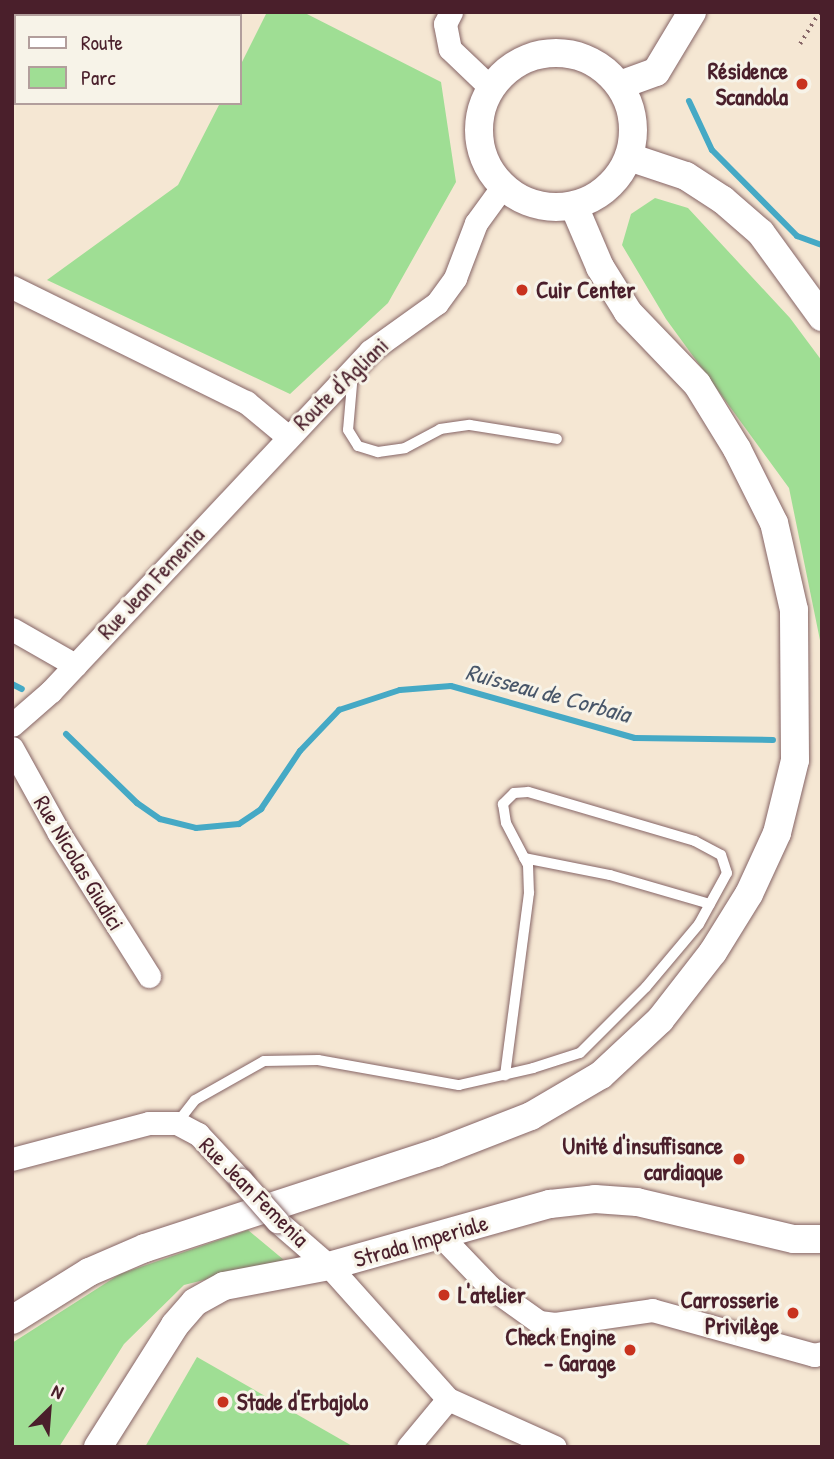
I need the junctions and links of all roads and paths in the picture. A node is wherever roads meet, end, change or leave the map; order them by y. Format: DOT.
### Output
graph roads {
  1 [pos="451,12"];
  2 [pos="692,12"];
  3 [pos="819,12"];
  4 [pos="800,44"];
  5 [pos="620,85"];
  6 [pos="491,88"];
  7 [pos="629,157"];
  8 [pos="503,186"];
  9 [pos="573,206"];
  10 [pos="12,287"];
  11 [pos="822,317"];
  12 [pos="354,367"];
  13 [pos="286,436"];
  14 [pos="557,439"];
  15 [pos="12,629"];
  16 [pos="75,665"];
  17 [pos="12,725"];
  18 [pos="12,748"];
  19 [pos="524,858"];
  20 [pos="710,905"];
  21 [pos="149,976"];
  22 [pos="505,1074"];
  23 [pos="177,1123"];
  24 [pos="12,1159"];
  25 [pos="441,1236"];
  26 [pos="822,1238"];
  27 [pos="329,1266"];
  28 [pos="12,1320"];
  29 [pos="822,1353"];
  30 [pos="447,1399"];
  31 [pos="99,1447"];
  32 [pos="408,1447"];
  33 [pos="555,1447"];
  1 -- 6 [label="street"];
  2 -- 5 [label="street"];
  3 -- 4 [label="path"];
  5 -- 6 [label="street"];
  5 -- 7 [label="street"];
  6 -- 8 [label="street"];
  7 -- 9 [label="street"];
  7 -- 11 [label="street"];
  8 -- 9 [label="street"];
  8 -- 12 [label="street, Route d'Agliani"];
  9 -- 28 [label="street"];
  10 -- 13 [label="street, Route d'Agliani"];
  12 -- 13 [label="street, Route d'Agliani"];
  12 -- 14 [label="lane"];
  13 -- 16 [label="street, Rue Jean Femenia"];
  15 -- 16 [label="street"];
  16 -- 17 [label="street, Rue Jean Femenia"];
  18 -- 21 [label="street, Rue Nicolas Giudici"];
  19 -- 20 [label="lane"];
  19 -- 20 [label="lane"];
  19 -- 22 [label="lane"];
  20 -- 22 [label="lane"];
  22 -- 23 [label="lane"];
  23 -- 24 [label="street, Rue Jean Femenia"];
  23 -- 27 [label="street, Rue Jean Femenia, bridge"];
  25 -- 26 [label="street, Strada Imperiale"];
  25 -- 27 [label="street, Strada Imperiale"];
  25 -- 29 [label="street"];
  27 -- 30 [label="street, Rue Jean Femenia"];
  27 -- 31 [label="street, Strada Imperiale"];
  30 -- 32 [label="street"];
  30 -- 33 [label="street"];
}
